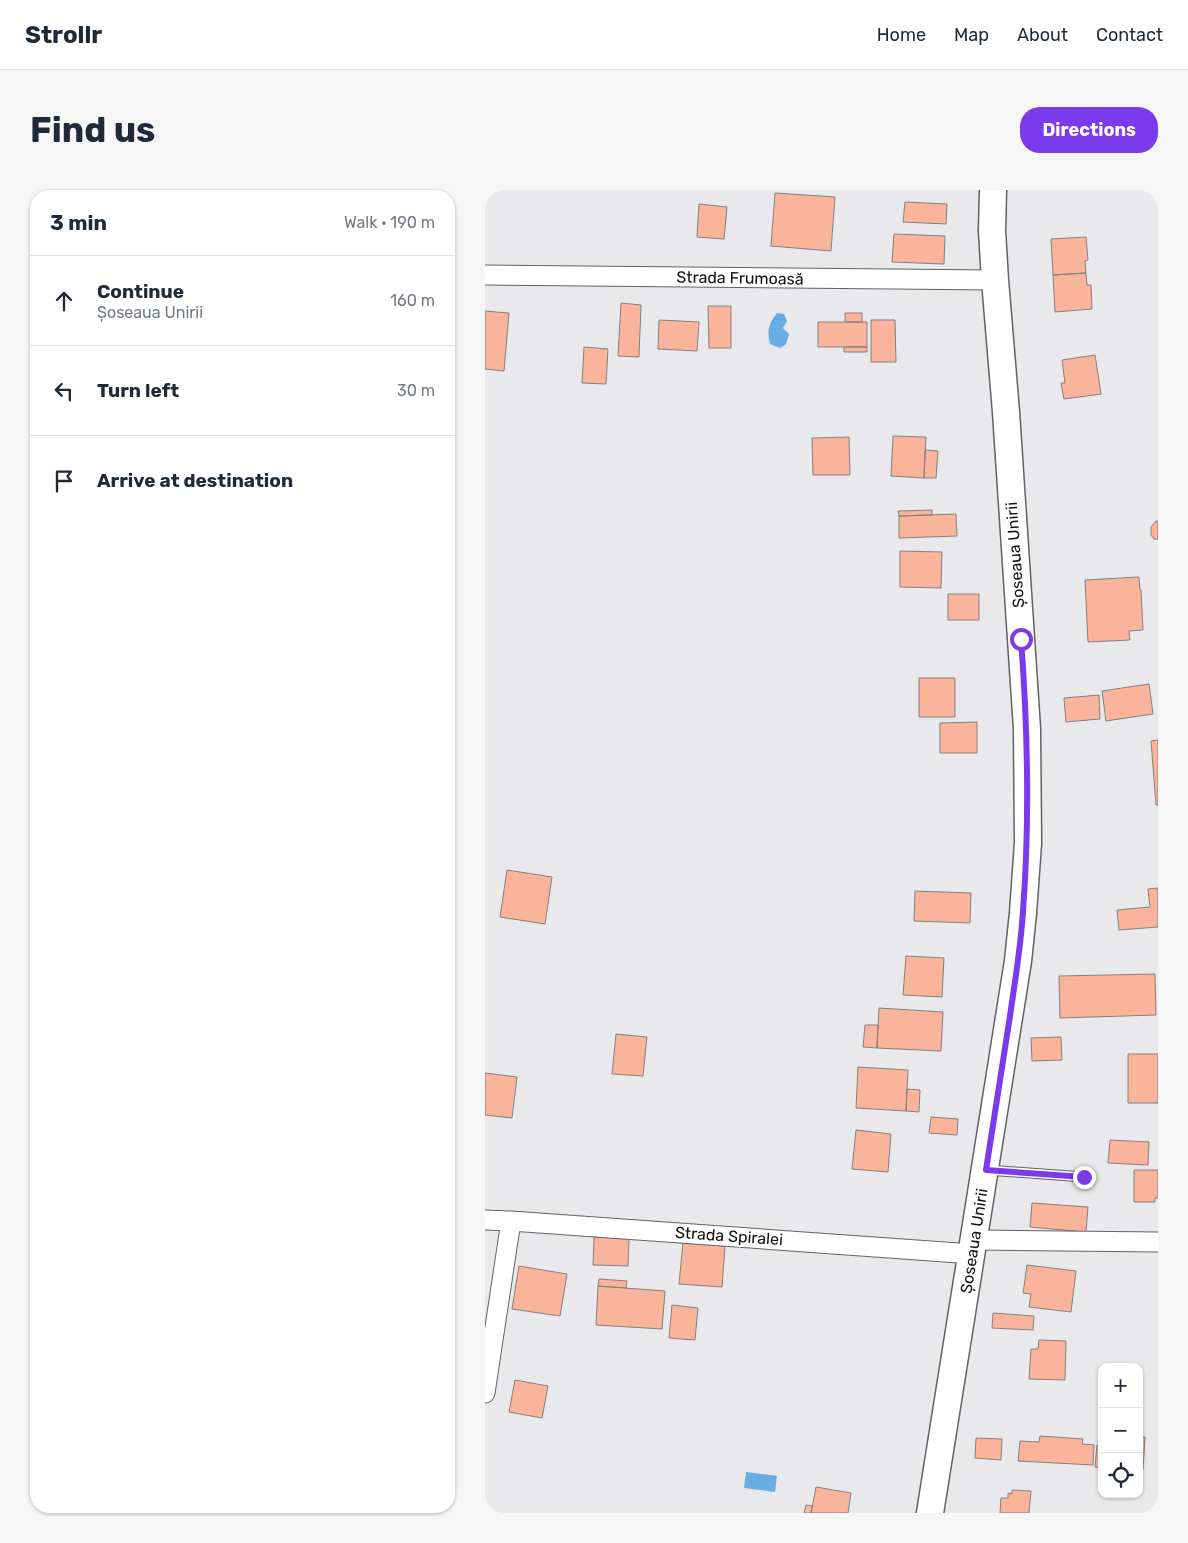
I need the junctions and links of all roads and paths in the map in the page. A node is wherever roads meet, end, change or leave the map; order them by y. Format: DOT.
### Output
graph roads {
  1 [pos="993,190"];
  2 [pos="485,275"];
  3 [pos="995,280"];
  4 [pos="986,1170"];
  5 [pos="1084,1177"];
  6 [pos="485,1220"];
  7 [pos="511,1220"];
  8 [pos="1158,1242"];
  9 [pos="973,1247"];
  10 [pos="485,1393"];
  11 [pos="930,1513"];
  1 -- 3 [label="main road, Șoseaua Unirii"];
  2 -- 3 [label="street, Strada Frumoasă"];
  3 -- 4 [label="main road, Șoseaua Unirii"];
  4 -- 5 [label="lane"];
  4 -- 9 [label="main road, Șoseaua Unirii"];
  6 -- 7 [label="street, Strada Spiralei"];
  7 -- 9 [label="street, Strada Spiralei"];
  7 -- 10 [label="street"];
  8 -- 9 [label="street, Strada Spiralei"];
  9 -- 11 [label="main road, Șoseaua Unirii"];
}
